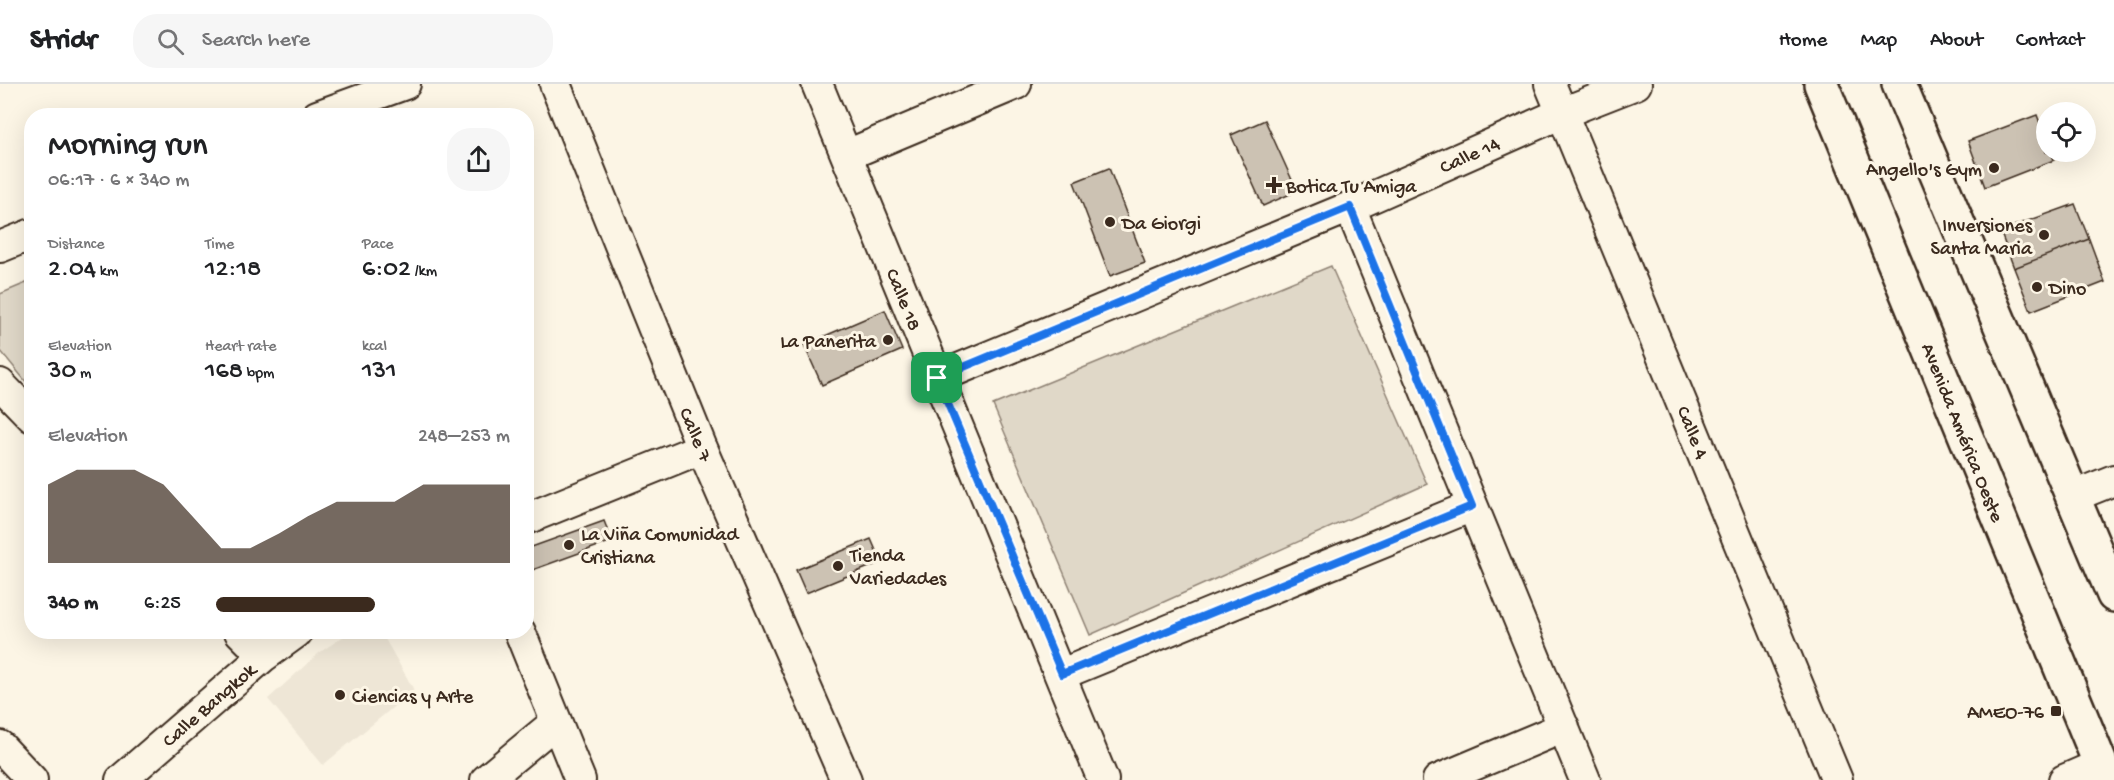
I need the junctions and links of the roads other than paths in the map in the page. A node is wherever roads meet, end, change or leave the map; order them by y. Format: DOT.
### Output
graph roads {
  1 [pos="405,84"];
  2 [pos="555,84"];
  3 [pos="817,84"];
  4 [pos="1016,84"];
  5 [pos="1550,84"];
  6 [pos="1636,84"];
  7 [pos="1821,84"];
  8 [pos="1899,84"];
  9 [pos="338,108"];
  10 [pos="1562,113"];
  11 [pos="846,155"];
  12 [pos="1350,207"];
  13 [pos="24,237"];
  14 [pos="0,247"];
  15 [pos="937,378"];
  16 [pos="0,384"];
  17 [pos="24,409"];
  18 [pos="702,448"];
  19 [pos="2114,480"];
  20 [pos="2074,496"];
  21 [pos="1472,506"];
  22 [pos="534,516"];
  23 [pos="2114,595"];
  24 [pos="247,639"];
  25 [pos="287,639"];
  26 [pos="523,639"];
  27 [pos="264,656"];
  28 [pos="1062,674"];
  29 [pos="556,722"];
  30 [pos="1564,727"];
  31 [pos="0,746"];
  32 [pos="2104,772"];
  33 [pos="32,780"];
  34 [pos="121,780"];
  35 [pos="486,780"];
  36 [pos="580,780"];
  37 [pos="846,780"];
  38 [pos="1103,780"];
  39 [pos="1438,780"];
  40 [pos="1585,780"];
  41 [pos="1837,780"];
  42 [pos="2064,780"];
  1 -- 9 [label="street"];
  2 -- 18 [label="street, Calle 7"];
  3 -- 11 [label="street, Calle 18"];
  4 -- 11 [label="street"];
  5 -- 10 [label="street, Calle 4"];
  6 -- 10 [label="street, Calle 14"];
  7 -- 32 [label="main road, Avenida América Oeste"];
  8 -- 20 [label="main road"];
  10 -- 12 [label="street, Calle 14"];
  10 -- 41 [label="street, Calle 4"];
  11 -- 15 [label="street, Calle 18"];
  12 -- 15 [label="street, Calle 14"];
  12 -- 21 [label="street"];
  13 -- 14 [label="street"];
  15 -- 28 [label="street, Calle 18"];
  16 -- 17 [label="street"];
  18 -- 22 [label="street"];
  18 -- 37 [label="street, Calle 7"];
  19 -- 20 [label="street"];
  20 -- 23 [label="main road"];
  21 -- 28 [label="street"];
  21 -- 30 [label="street"];
  24 -- 27 [label="street"];
  25 -- 27 [label="street, Calle Bangkok"];
  26 -- 29 [label="street"];
  27 -- 34 [label="street, Calle Bangkok"];
  28 -- 38 [label="street, Calle 18"];
  29 -- 35 [label="street"];
  29 -- 36 [label="street"];
  30 -- 39 [label="street"];
  30 -- 40 [label="street"];
  31 -- 33 [label="street"];
  32 -- 42 [label="street"];
}
